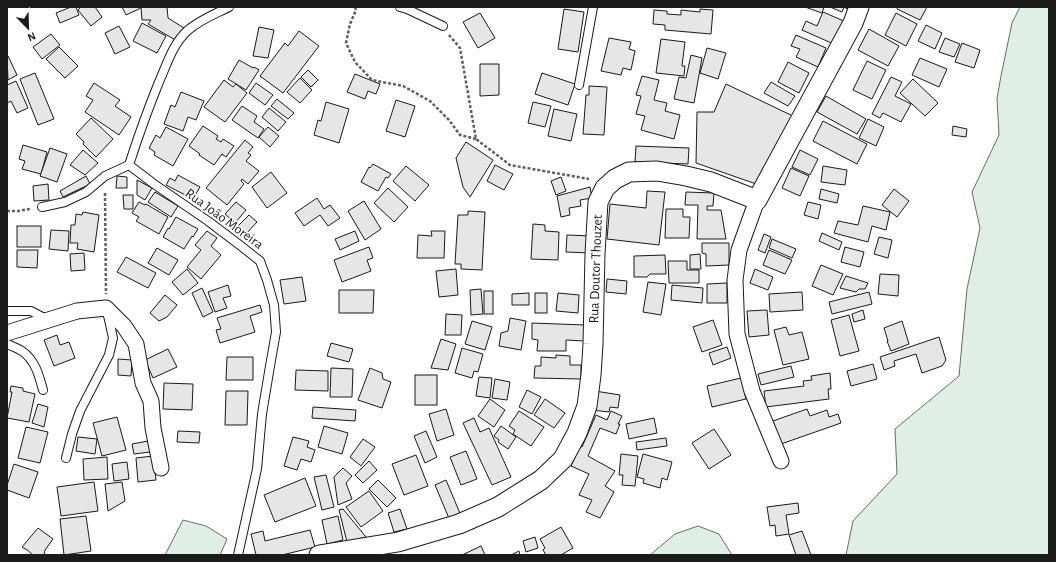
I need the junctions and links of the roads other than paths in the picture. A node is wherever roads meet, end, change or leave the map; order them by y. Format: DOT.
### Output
graph roads {
  1 [pos="229,7"];
  2 [pos="400,7"];
  3 [pos="593,7"];
  4 [pos="859,7"];
  5 [pos="443,26"];
  6 [pos="579,85"];
  7 [pos="129,165"];
  8 [pos="757,200"];
  9 [pos="42,206"];
  10 [pos="106,308"];
  11 [pos="7,311"];
  12 [pos="49,320"];
  13 [pos="7,332"];
  14 [pos="7,344"];
  15 [pos="43,390"];
  16 [pos="66,458"];
  17 [pos="781,461"];
  18 [pos="161,468"];
  19 [pos="238,555"];
  20 [pos="319,555"];
  1 -- 7 [label="lane"];
  2 -- 5 [label="lane"];
  3 -- 6 [label="lane"];
  4 -- 8 [label="street"];
  7 -- 9 [label="lane"];
  7 -- 19 [label="lane, Rua João Moreira"];
  8 -- 17 [label="street"];
  8 -- 20 [label="street, Rua Doutor Thouzet"];
  10 -- 12 [label="street"];
  10 -- 16 [label="lane"];
  10 -- 18 [label="street"];
  11 -- 12 [label="lane"];
  12 -- 13 [label="street"];
  14 -- 15 [label="lane"];
}
